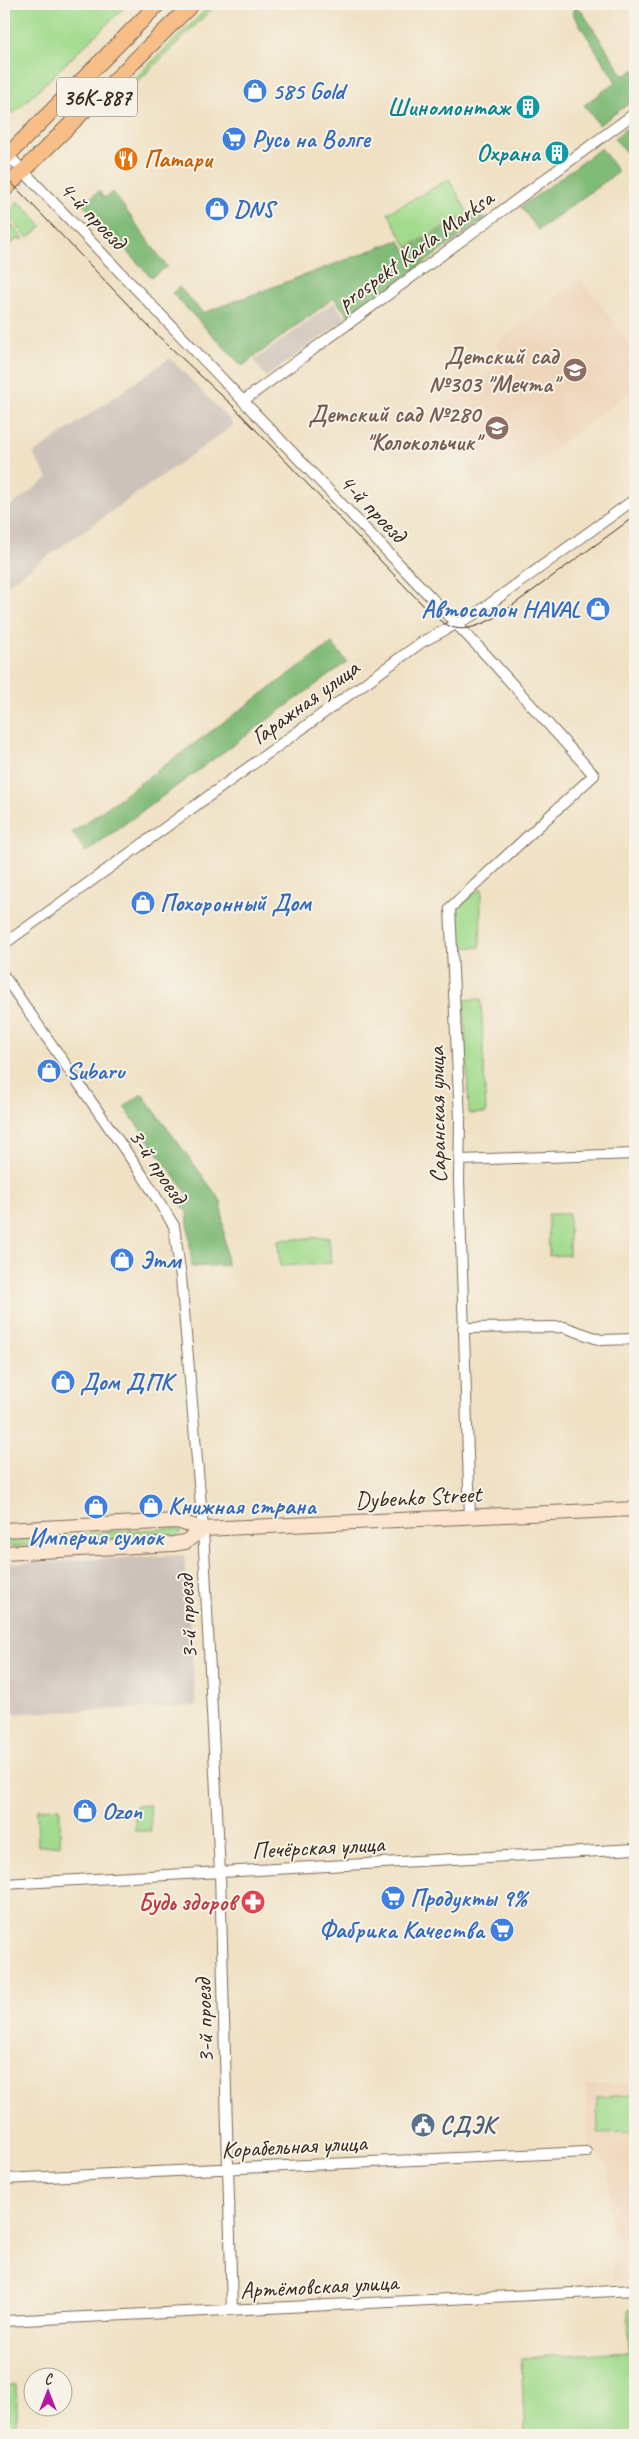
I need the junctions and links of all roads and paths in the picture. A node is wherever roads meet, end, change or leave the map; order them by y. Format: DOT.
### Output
graph roads {
  1 [pos="158,4"];
  2 [pos="178,4"];
  3 [pos="192,4"];
  4 [pos="635,113"];
  5 [pos="13,162"];
  6 [pos="4,176"];
  7 [pos="4,190"];
  8 [pos="243,400"];
  9 [pos="635,499"];
  10 [pos="456,623"];
  11 [pos="594,775"];
  12 [pos="4,944"];
  13 [pos="4,976"];
  14 [pos="635,1154"];
  15 [pos="460,1160"];
  16 [pos="463,1328"];
  17 [pos="635,1340"];
  18 [pos="635,1509"];
  19 [pos="470,1516"];
  20 [pos="203,1529"];
  21 [pos="4,1530"];
  22 [pos="4,1553"];
  23 [pos="635,1849"];
  24 [pos="220,1873"];
  25 [pos="4,1884"];
  26 [pos="586,2152"];
  27 [pos="228,2169"];
  28 [pos="4,2179"];
  29 [pos="635,2290"];
  30 [pos="232,2310"];
  31 [pos="4,2321"];
  1 -- 5 [label="main road, 36К-887"];
  2 -- 5 [label="main road, 36К-887"];
  3 -- 5 [label="main road, 36К-887"];
  4 -- 8 [label="street, prospekt Karla Marksa"];
  5 -- 6 [label="main road, 36К-887"];
  5 -- 7 [label="main road, 36К-887"];
  5 -- 8 [label="street, 4-й проезд"];
  8 -- 10 [label="street, 4-й проезд"];
  9 -- 10 [label="street, Гаражная улица"];
  10 -- 11 [label="street, 4-й проезд"];
  10 -- 12 [label="street, Гаражная улица"];
  11 -- 15 [label="street, Саранская улица"];
  13 -- 20 [label="street, 3-й проезд"];
  14 -- 15 [label="street"];
  15 -- 16 [label="street, Саранская улица"];
  16 -- 17 [label="street"];
  16 -- 19 [label="street, Саранская улица"];
  18 -- 19 [label="main road, Dybenko Street"];
  19 -- 20 [label="main road, Dybenko Street"];
  20 -- 21 [label="main road, Dybenko Street"];
  20 -- 22 [label="main road"];
  20 -- 24 [label="street, 3-й проезд"];
  23 -- 24 [label="street, Печёрская улица"];
  24 -- 25 [label="street, Печёрская улица"];
  24 -- 27 [label="street, 3-й проезд"];
  26 -- 27 [label="street, Корабельная улица"];
  27 -- 28 [label="street, Корабельная улица"];
  27 -- 30 [label="street, 3-й проезд"];
  29 -- 30 [label="street, Артёмовская улица"];
  30 -- 31 [label="street, Артёмовская улица"];
}
